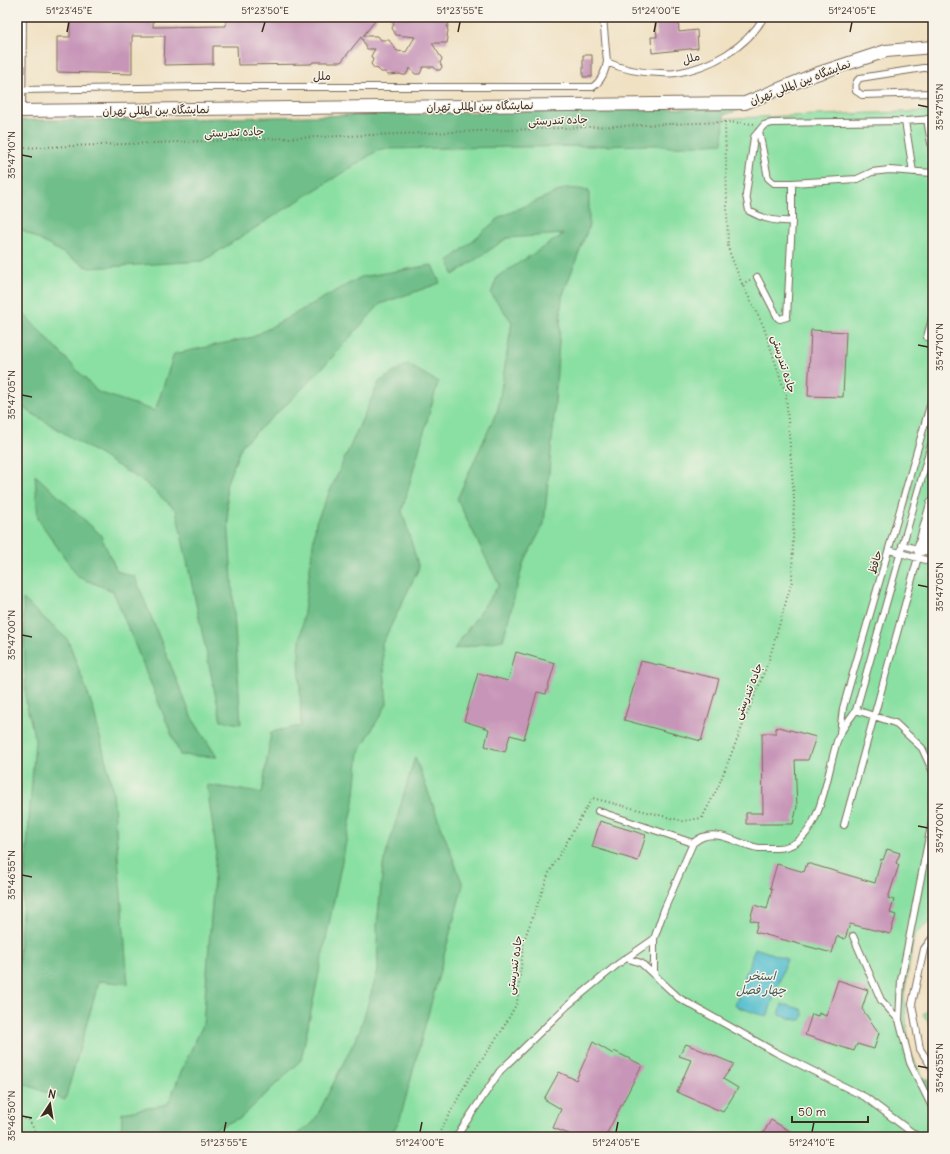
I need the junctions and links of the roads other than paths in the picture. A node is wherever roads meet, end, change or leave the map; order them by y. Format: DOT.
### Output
graph roads {
  1 [pos="23,17"];
  2 [pos="603,17"];
  3 [pos="764,17"];
  4 [pos="933,47"];
  5 [pos="607,62"];
  6 [pos="933,68"];
  7 [pos="22,90"];
  8 [pos="933,93"];
  9 [pos="19,111"];
  10 [pos="930,119"];
  11 [pos="905,121"];
  12 [pos="759,131"];
  13 [pos="933,155"];
  14 [pos="913,172"];
  15 [pos="933,173"];
  16 [pos="792,183"];
  17 [pos="792,221"];
  18 [pos="757,277"];
  19 [pos="933,315"];
  20 [pos="927,338"];
  21 [pos="933,395"];
  22 [pos="933,438"];
  23 [pos="933,504"];
  24 [pos="902,545"];
  25 [pos="889,550"];
  26 [pos="900,553"];
  27 [pos="933,553"];
  28 [pos="918,554"];
  29 [pos="933,562"];
  30 [pos="856,710"];
  31 [pos="874,717"];
  32 [pos="839,736"];
  33 [pos="933,772"];
  34 [pos="598,812"];
  35 [pos="933,816"];
  36 [pos="844,825"];
  37 [pos="693,844"];
  38 [pos="853,936"];
  39 [pos="933,937"];
  40 [pos="654,939"];
  41 [pos="626,958"];
  42 [pos="654,976"];
  43 [pos="899,1020"];
  44 [pos="933,1069"];
  45 [pos="933,1109"];
  46 [pos="456,1137"];
  47 [pos="918,1137"];
  1 -- 7 [label="lane"];
  2 -- 5 [label="lane, ملل"];
  3 -- 5 [label="lane, ملل"];
  4 -- 9 [label="street, نمایشگاه بین المللی تهران"];
  5 -- 7 [label="lane, ملل"];
  6 -- 8 [label="lane"];
  7 -- 9 [label="lane"];
  10 -- 11 [label="lane"];
  10 -- 13 [label="lane"];
  11 -- 12 [label="lane"];
  11 -- 14 [label="lane"];
  12 -- 16 [label="lane"];
  12 -- 17 [label="lane"];
  14 -- 15 [label="lane"];
  14 -- 16 [label="lane"];
  16 -- 17 [label="lane"];
  17 -- 18 [label="lane"];
  19 -- 20 [label="lane"];
  21 -- 25 [label="lane, حافظ"];
  22 -- 24 [label="lane, حافظ"];
  23 -- 28 [label="street"];
  24 -- 26 [label="lane, حافظ"];
  24 -- 28 [label="lane"];
  25 -- 26 [label="lane"];
  25 -- 32 [label="lane, حافظ"];
  26 -- 28 [label="lane"];
  26 -- 30 [label="lane, حافظ"];
  27 -- 28 [label="lane"];
  28 -- 29 [label="lane"];
  28 -- 31 [label="lane"];
  30 -- 31 [label="lane"];
  30 -- 32 [label="lane, حافظ"];
  31 -- 33 [label="lane"];
  31 -- 36 [label="lane"];
  32 -- 37 [label="lane"];
  34 -- 37 [label="lane"];
  35 -- 43 [label="lane"];
  37 -- 40 [label="lane"];
  38 -- 43 [label="lane"];
  39 -- 44 [label="lane"];
  40 -- 41 [label="lane"];
  40 -- 42 [label="lane"];
  41 -- 42 [label="lane"];
  41 -- 46 [label="lane"];
  42 -- 47 [label="lane"];
  43 -- 45 [label="lane"];
}
